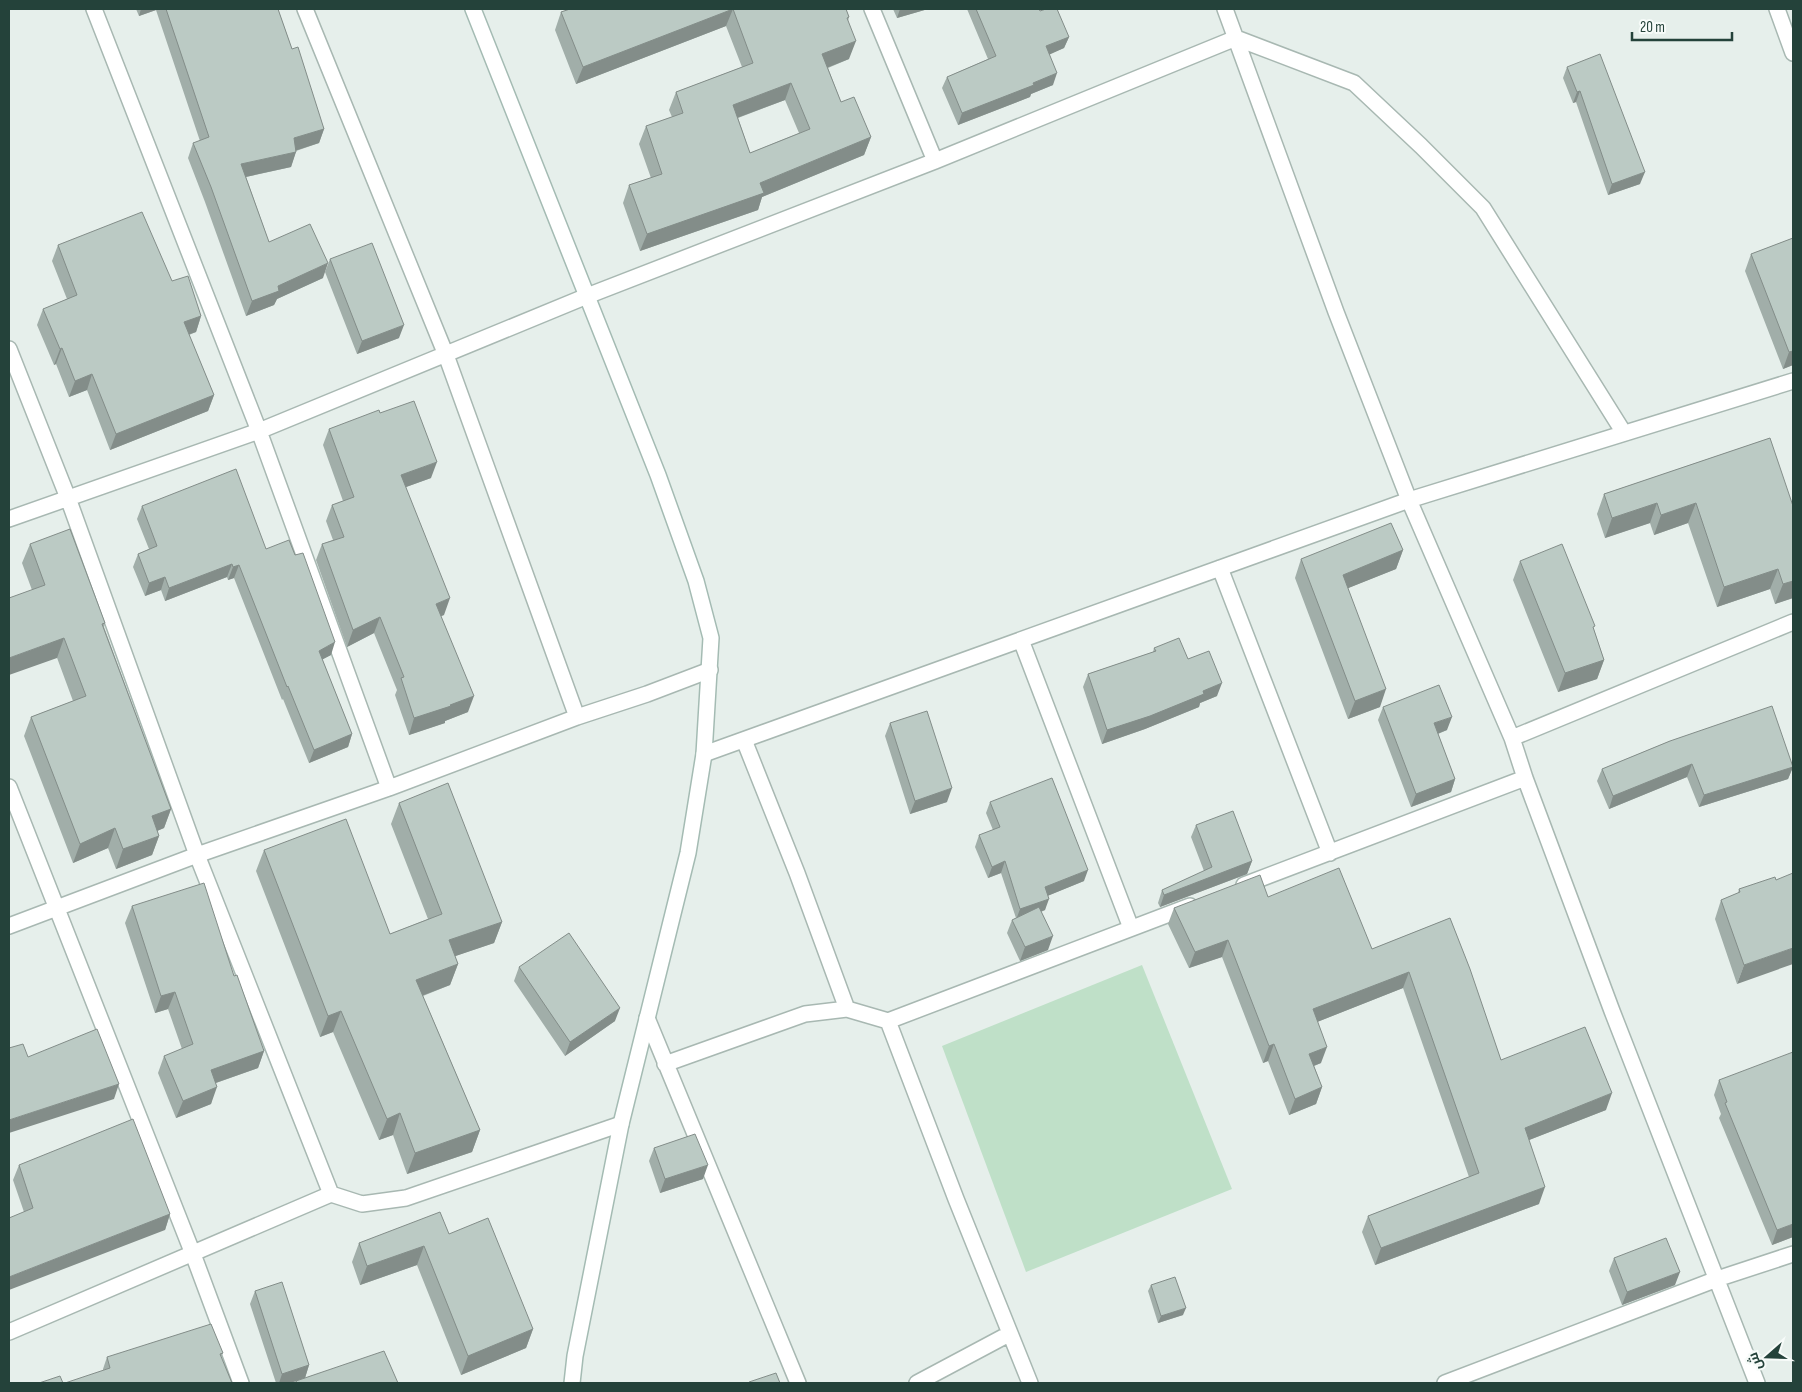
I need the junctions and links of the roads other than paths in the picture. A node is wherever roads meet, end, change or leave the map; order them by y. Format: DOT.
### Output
graph roads {
  1 [pos="94,9"];
  2 [pos="305,9"];
  3 [pos="473,9"];
  4 [pos="872,9"];
  5 [pos="1224,9"];
  6 [pos="1778,9"];
  7 [pos="1236,38"];
  8 [pos="1793,53"];
  9 [pos="935,161"];
  10 [pos="587,296"];
  11 [pos="9,349"];
  12 [pos="446,355"];
  13 [pos="1793,381"];
  14 [pos="260,431"];
  15 [pos="1624,434"];
  16 [pos="68,498"];
  17 [pos="1409,500"];
  18 [pos="9,519"];
  19 [pos="1220,568"];
  20 [pos="1793,622"];
  21 [pos="1021,640"];
  22 [pos="710,670"];
  23 [pos="577,717"];
  24 [pos="1512,738"];
  25 [pos="744,740"];
  26 [pos="704,754"];
  27 [pos="1525,778"];
  28 [pos="9,787"];
  29 [pos="389,788"];
  30 [pos="1330,852"];
  31 [pos="197,855"];
  32 [pos="1231,890"];
  33 [pos="1204,901"];
  34 [pos="57,908"];
  35 [pos="9,926"];
  36 [pos="1131,928"];
  37 [pos="847,1009"];
  38 [pos="646,1018"];
  39 [pos="888,1021"];
  40 [pos="665,1064"];
  41 [pos="621,1124"];
  42 [pos="330,1194"];
  43 [pos="193,1254"];
  44 [pos="1793,1254"];
  45 [pos="1717,1279"];
  46 [pos="9,1332"];
  47 [pos="1009,1334"];
  48 [pos="241,1383"];
  49 [pos="572,1383"];
  50 [pos="798,1383"];
  51 [pos="917,1383"];
  52 [pos="1030,1383"];
  53 [pos="1446,1383"];
  54 [pos="1757,1383"];
  1 -- 14 [label="street"];
  2 -- 12 [label="street"];
  3 -- 10 [label="street"];
  4 -- 9 [label="street"];
  5 -- 7 [label="street"];
  6 -- 8 [label="street"];
  7 -- 9 [label="street"];
  7 -- 15 [label="street"];
  7 -- 17 [label="street"];
  9 -- 10 [label="street"];
  10 -- 12 [label="street"];
  10 -- 22 [label="street"];
  11 -- 16 [label="street"];
  12 -- 14 [label="street"];
  12 -- 23 [label="street"];
  13 -- 15 [label="street"];
  14 -- 16 [label="street"];
  14 -- 29 [label="street"];
  15 -- 17 [label="street"];
  16 -- 18 [label="street"];
  16 -- 31 [label="street"];
  17 -- 19 [label="street"];
  17 -- 24 [label="street"];
  19 -- 21 [label="street"];
  19 -- 30 [label="street"];
  20 -- 24 [label="street"];
  21 -- 25 [label="street"];
  21 -- 36 [label="street"];
  22 -- 23 [label="street"];
  22 -- 26 [label="street"];
  23 -- 29 [label="street"];
  24 -- 27 [label="street"];
  25 -- 26 [label="street"];
  25 -- 37 [label="street"];
  26 -- 38 [label="street"];
  27 -- 30 [label="street"];
  27 -- 45 [label="street"];
  28 -- 34 [label="street"];
  29 -- 31 [label="street"];
  30 -- 32 [label="street"];
  31 -- 34 [label="street"];
  31 -- 42 [label="street"];
  33 -- 36 [label="street"];
  34 -- 35 [label="street"];
  34 -- 43 [label="street"];
  36 -- 39 [label="street"];
  37 -- 39 [label="street"];
  37 -- 40 [label="street"];
  38 -- 40 [label="street"];
  38 -- 41 [label="street"];
  39 -- 47 [label="street"];
  40 -- 50 [label="street"];
  41 -- 42 [label="street"];
  41 -- 49 [label="street"];
  42 -- 43 [label="street"];
  43 -- 46 [label="street"];
  43 -- 48 [label="street"];
  44 -- 45 [label="street"];
  45 -- 53 [label="street"];
  45 -- 54 [label="street"];
  47 -- 51 [label="street"];
  47 -- 52 [label="street"];
}
